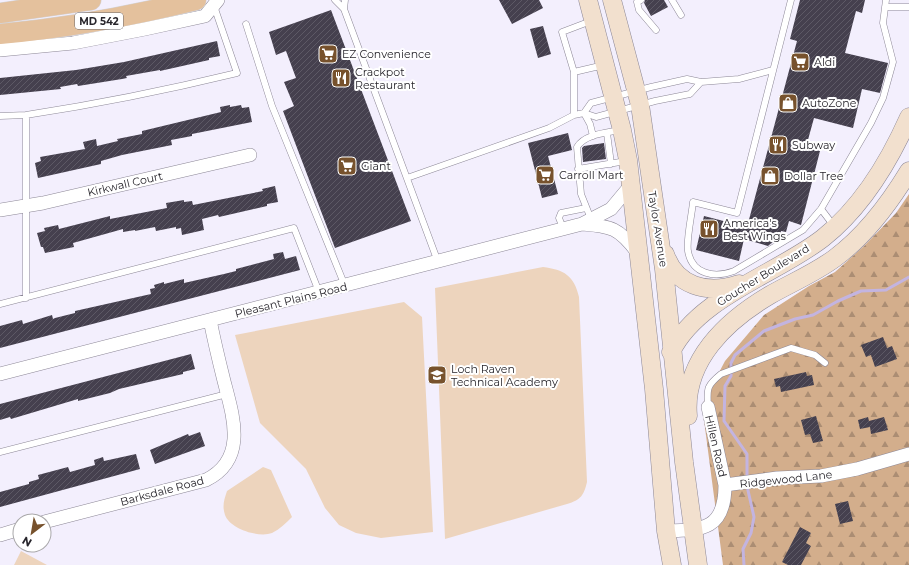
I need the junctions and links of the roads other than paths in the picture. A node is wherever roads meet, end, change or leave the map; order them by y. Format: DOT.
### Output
graph roads {
  1 [pos="91,0"];
  2 [pos="335,0"];
  3 [pos="345,0"];
  4 [pos="588,0"];
  5 [pos="612,0"];
  6 [pos="672,0"];
  7 [pos="791,0"];
  8 [pos="886,0"];
  9 [pos="640,1"];
  10 [pos="209,2"];
  11 [pos="885,7"];
  12 [pos="909,7"];
  13 [pos="344,10"];
  14 [pos="0,13"];
  15 [pos="681,15"];
  16 [pos="594,19"];
  17 [pos="246,24"];
  18 [pos="656,30"];
  19 [pos="0,34"];
  20 [pos="0,50"];
  21 [pos="605,65"];
  22 [pos="773,70"];
  23 [pos="574,72"];
  24 [pos="701,82"];
  25 [pos="638,98"];
  26 [pos="615,104"];
  27 [pos="584,113"];
  28 [pos="26,114"];
  29 [pos="574,115"];
  30 [pos="0,116"];
  31 [pos="909,117"];
  32 [pos="614,132"];
  33 [pos="593,136"];
  34 [pos="250,155"];
  35 [pos="619,162"];
  36 [pos="578,169"];
  37 [pos="909,171"];
  38 [pos="407,178"];
  39 [pos="631,185"];
  40 [pos="27,206"];
  41 [pos="821,209"];
  42 [pos="0,210"];
  43 [pos="586,217"];
  44 [pos="835,227"];
  45 [pos="660,239"];
  46 [pos="637,252"];
  47 [pos="438,262"];
  48 [pos="760,277"];
  49 [pos="345,286"];
  50 [pos="319,292"];
  51 [pos="26,298"];
  52 [pos="0,304"];
  53 [pos="210,320"];
  54 [pos="673,347"];
  55 [pos="825,363"];
  56 [pos="0,374"];
  57 [pos="654,389"];
  58 [pos="228,394"];
  59 [pos="708,407"];
  60 [pos="0,452"];
  61 [pos="909,454"];
  62 [pos="684,462"];
  63 [pos="725,485"];
  64 [pos="52,520"];
  65 [pos="694,530"];
  66 [pos="12,531"];
  67 [pos="666,531"];
  68 [pos="0,535"];
  69 [pos="672,565"];
  70 [pos="698,565"];
  1 -- 14 [label="main road, MD 542"];
  2 -- 13 [label="lane"];
  3 -- 13 [label="lane"];
  4 -- 16 [label="main road, Taylor Avenue"];
  5 -- 25 [label="main road, Taylor Avenue"];
  6 -- 15 [label="lane"];
  7 -- 22 [label="lane"];
  8 -- 11 [label="lane"];
  9 -- 18 [label="lane"];
  10 -- 19 [label="main road, MD 542"];
  10 -- 20 [label="street"];
  10 -- 28 [label="lane"];
  11 -- 12 [label="lane"];
  11 -- 41 [label="lane"];
  13 -- 38 [label="lane"];
  16 -- 21 [label="main road, Taylor Avenue"];
  16 -- 23 [label="lane"];
  17 -- 49 [label="lane"];
  21 -- 23 [label="lane"];
  21 -- 26 [label="main road, Taylor Avenue"];
  22 -- 24 [label="lane"];
  22 -- 41 [label="lane"];
  23 -- 29 [label="lane"];
  24 -- 25 [label="lane"];
  24 -- 25 [label="lane"];
  25 -- 26 [label="lane"];
  25 -- 26 [label="lane"];
  25 -- 45 [label="main road, Taylor Avenue"];
  26 -- 27 [label="lane"];
  26 -- 27 [label="lane"];
  26 -- 32 [label="main road, Taylor Avenue"];
  27 -- 29 [label="lane"];
  27 -- 33 [label="lane"];
  28 -- 30 [label="lane"];
  28 -- 40 [label="lane"];
  29 -- 38 [label="lane"];
  31 -- 44 [label="main road, Goucher Boulevard"];
  32 -- 33 [label="lane"];
  32 -- 35 [label="main road, Taylor Avenue"];
  33 -- 36 [label="lane"];
  34 -- 40 [label="street, Kirkwall Court"];
  35 -- 36 [label="lane"];
  35 -- 39 [label="main road, Taylor Avenue"];
  36 -- 43 [label="lane"];
  37 -- 62 [label="main road, Goucher Boulevard"];
  38 -- 47 [label="lane"];
  39 -- 43 [label="street, Pleasant Plains Road"];
  39 -- 46 [label="main road, Taylor Avenue"];
  40 -- 42 [label="street, Kirkwall Court"];
  40 -- 51 [label="lane"];
  41 -- 44 [label="lane"];
  43 -- 46 [label="street, Pleasant Plains Road"];
  43 -- 47 [label="street, Pleasant Plains Road"];
  44 -- 48 [label="main road, Goucher Boulevard"];
  45 -- 48 [label="main road"];
  45 -- 54 [label="main road, Taylor Avenue"];
  46 -- 57 [label="main road, Taylor Avenue"];
  47 -- 49 [label="street, Pleasant Plains Road"];
  48 -- 54 [label="main road, Goucher Boulevard"];
  49 -- 50 [label="street, Pleasant Plains Road"];
  50 -- 51 [label="lane"];
  50 -- 53 [label="street, Pleasant Plains Road"];
  51 -- 52 [label="lane"];
  53 -- 56 [label="street, Pleasant Plains Road"];
  53 -- 58 [label="street, Barksdale Road"];
  54 -- 57 [label="main road, Goucher Boulevard"];
  54 -- 62 [label="main road, Taylor Avenue"];
  55 -- 59 [label="lane"];
  57 -- 67 [label="main road, Goucher Boulevard"];
  58 -- 60 [label="lane"];
  58 -- 64 [label="street, Barksdale Road"];
  59 -- 63 [label="street, Hillen Road"];
  61 -- 63 [label="street, Ridgewood Lane"];
  62 -- 65 [label="main road, Goucher Boulevard"];
  63 -- 65 [label="street, Ridgewood Lane"];
  65 -- 67 [label="street, Ridgewood Lane"];
  65 -- 70 [label="main road, Goucher Boulevard"];
  66 -- 68 [label="street"];
  67 -- 69 [label="main road, Goucher Boulevard"];
}
